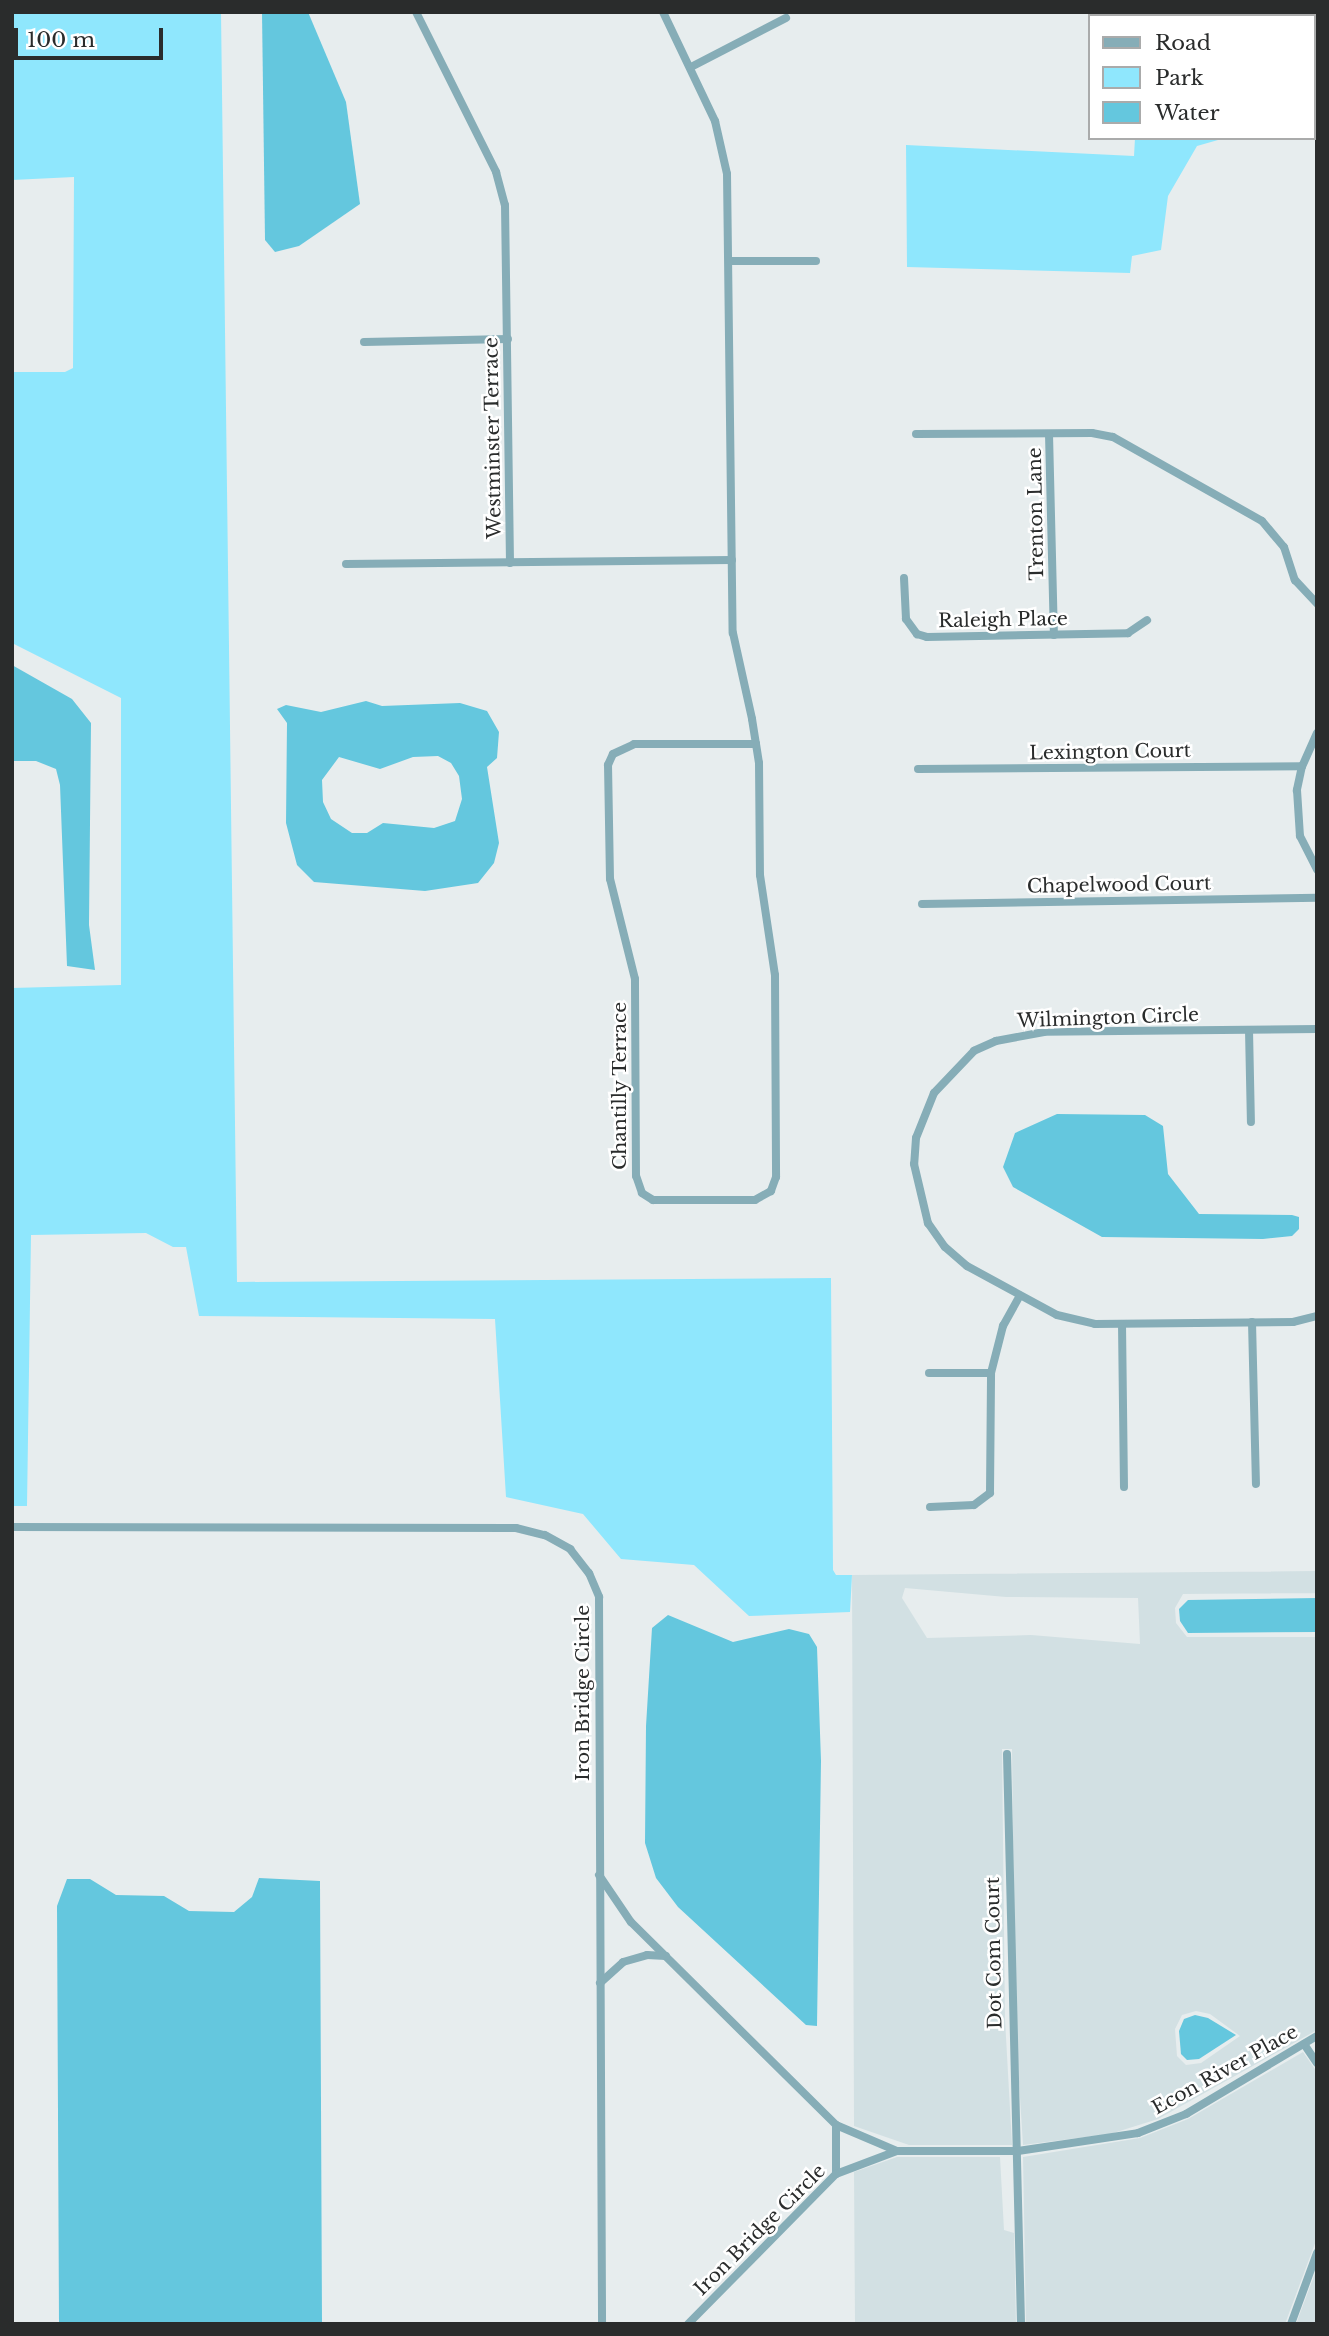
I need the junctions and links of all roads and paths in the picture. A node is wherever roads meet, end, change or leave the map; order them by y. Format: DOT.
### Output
graph roads {
  1 [pos="416,12"];
  2 [pos="663,12"];
  3 [pos="786,18"];
  4 [pos="691,67"];
  5 [pos="729,261"];
  6 [pos="816,261"];
  7 [pos="508,339"];
  8 [pos="364,342"];
  9 [pos="916,434"];
  10 [pos="1049,434"];
  11 [pos="732,560"];
  12 [pos="510,563"];
  13 [pos="346,564"];
  14 [pos="904,578"];
  15 [pos="1317,604"];
  16 [pos="1147,620"];
  17 [pos="1055,635"];
  18 [pos="1317,733"];
  19 [pos="756,744"];
  20 [pos="1302,766"];
  21 [pos="918,769"];
  22 [pos="1317,870"];
  23 [pos="1317,898"];
  24 [pos="922,904"];
  25 [pos="1317,1029"];
  26 [pos="1250,1030"];
  27 [pos="1251,1122"];
  28 [pos="1020,1295"];
  29 [pos="1317,1317"];
  30 [pos="1252,1322"];
  31 [pos="1122,1324"];
  32 [pos="929,1373"];
  33 [pos="990,1373"];
  34 [pos="1256,1484"];
  35 [pos="1124,1487"];
  36 [pos="930,1507"];
  37 [pos="12,1527"];
  38 [pos="1007,1754"];
  39 [pos="599,1875"];
  40 [pos="666,1956"];
  41 [pos="600,1983"];
  42 [pos="1317,2036"];
  43 [pos="1304,2044"];
  44 [pos="1317,2063"];
  45 [pos="836,2124"];
  46 [pos="897,2151"];
  47 [pos="1018,2151"];
  48 [pos="836,2174"];
  49 [pos="1317,2253"];
  50 [pos="602,2324"];
  51 [pos="688,2324"];
  52 [pos="1021,2324"];
  53 [pos="1291,2324"];
  1 -- 7 [label="street, Westminster Terrace"];
  2 -- 4 [label="street"];
  3 -- 4 [label="street"];
  4 -- 5 [label="street"];
  5 -- 6 [label="street"];
  5 -- 11 [label="street"];
  7 -- 8 [label="street"];
  7 -- 12 [label="street, Westminster Terrace"];
  9 -- 10 [label="street"];
  10 -- 15 [label="street"];
  10 -- 17 [label="street, Trenton Lane"];
  11 -- 12 [label="street, Westminster Terrace"];
  11 -- 19 [label="street, Chantilly Terrace"];
  12 -- 13 [label="street"];
  14 -- 17 [label="street, Raleigh Place"];
  16 -- 17 [label="street, Raleigh Place"];
  18 -- 20 [label="street"];
  19 -- 19 [label="street, Chantilly Terrace"];
  20 -- 21 [label="street, Lexington Court"];
  20 -- 22 [label="street"];
  23 -- 24 [label="street, Chapelwood Court"];
  25 -- 26 [label="street, Wilmington Circle"];
  26 -- 27 [label="street"];
  26 -- 28 [label="street, Wilmington Circle"];
  28 -- 31 [label="street, Wilmington Circle"];
  28 -- 33 [label="street"];
  29 -- 30 [label="street, Wilmington Circle"];
  30 -- 31 [label="street, Wilmington Circle"];
  30 -- 34 [label="street"];
  31 -- 35 [label="street"];
  32 -- 33 [label="street"];
  33 -- 36 [label="street"];
  37 -- 39 [label="street, Iron Bridge Circle"];
  38 -- 47 [label="street, Dot Com Court"];
  39 -- 40 [label="street"];
  39 -- 41 [label="street, Iron Bridge Circle"];
  40 -- 41 [label="street"];
  40 -- 45 [label="street"];
  41 -- 50 [label="street, Iron Bridge Circle"];
  42 -- 43 [label="street, Econ River Place"];
  43 -- 44 [label="street"];
  43 -- 47 [label="street, Econ River Place"];
  45 -- 46 [label="street"];
  45 -- 48 [label="street"];
  46 -- 47 [label="street, Econ River Place"];
  46 -- 48 [label="street, Iron Bridge Circle"];
  47 -- 52 [label="street, Dot Com Court"];
  48 -- 51 [label="street, Iron Bridge Circle"];
  49 -- 53 [label="street"];
}
